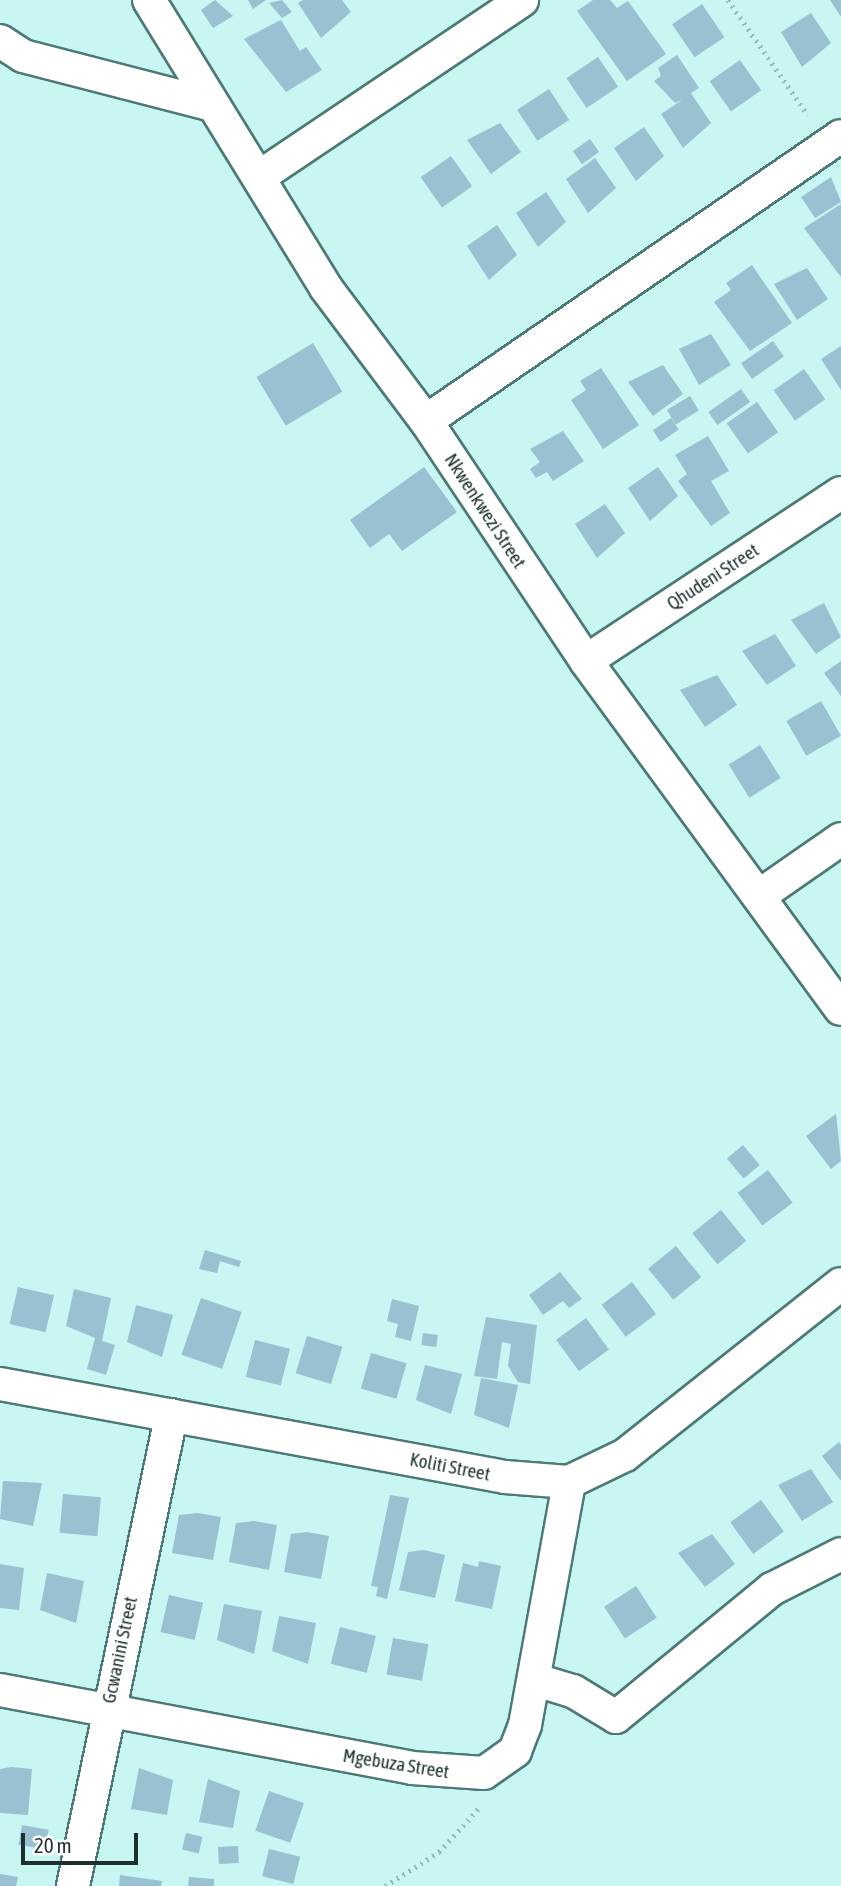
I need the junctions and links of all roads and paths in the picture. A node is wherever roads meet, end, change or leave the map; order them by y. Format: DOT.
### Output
graph roads {
  1 [pos="149,0"];
  2 [pos="522,0"];
  3 [pos="728,0"];
  4 [pos="0,41"];
  5 [pos="213,105"];
  6 [pos="834,140"];
  7 [pos="258,177"];
  8 [pos="426,421"];
  9 [pos="841,493"];
  10 [pos="586,661"];
  11 [pos="841,839"];
  12 [pos="759,896"];
  13 [pos="841,1009"];
  14 [pos="841,1284"];
  15 [pos="0,1384"];
  16 [pos="171,1415"];
  17 [pos="569,1482"];
  18 [pos="841,1553"];
  19 [pos="536,1680"];
  20 [pos="0,1690"];
  21 [pos="107,1711"];
  22 [pos="484,1773"];
  23 [pos="73,1886"];
  24 [pos="385,1886"];
  1 -- 5 [label="street, Nkwenkwezi Street"];
  2 -- 7 [label="street"];
  3 -- 6 [label="path"];
  4 -- 5 [label="street"];
  5 -- 7 [label="street, Nkwenkwezi Street"];
  6 -- 8 [label="street"];
  7 -- 8 [label="street, Nkwenkwezi Street"];
  8 -- 10 [label="street, Nkwenkwezi Street"];
  9 -- 10 [label="street, Qhudeni Street"];
  10 -- 12 [label="street, Nkwenkwezi Street"];
  11 -- 12 [label="street"];
  12 -- 13 [label="street, Nkwenkwezi Street"];
  14 -- 17 [label="street, Koliti Street"];
  15 -- 16 [label="street, Koliti Street"];
  16 -- 17 [label="street, Koliti Street"];
  16 -- 21 [label="street, Gcwanini Street"];
  17 -- 19 [label="street"];
  18 -- 19 [label="street"];
  19 -- 22 [label="street"];
  20 -- 21 [label="street, Mgebuza Street"];
  21 -- 22 [label="street, Mgebuza Street"];
  21 -- 23 [label="street, Gcwanini Street"];
  22 -- 24 [label="path"];
}
